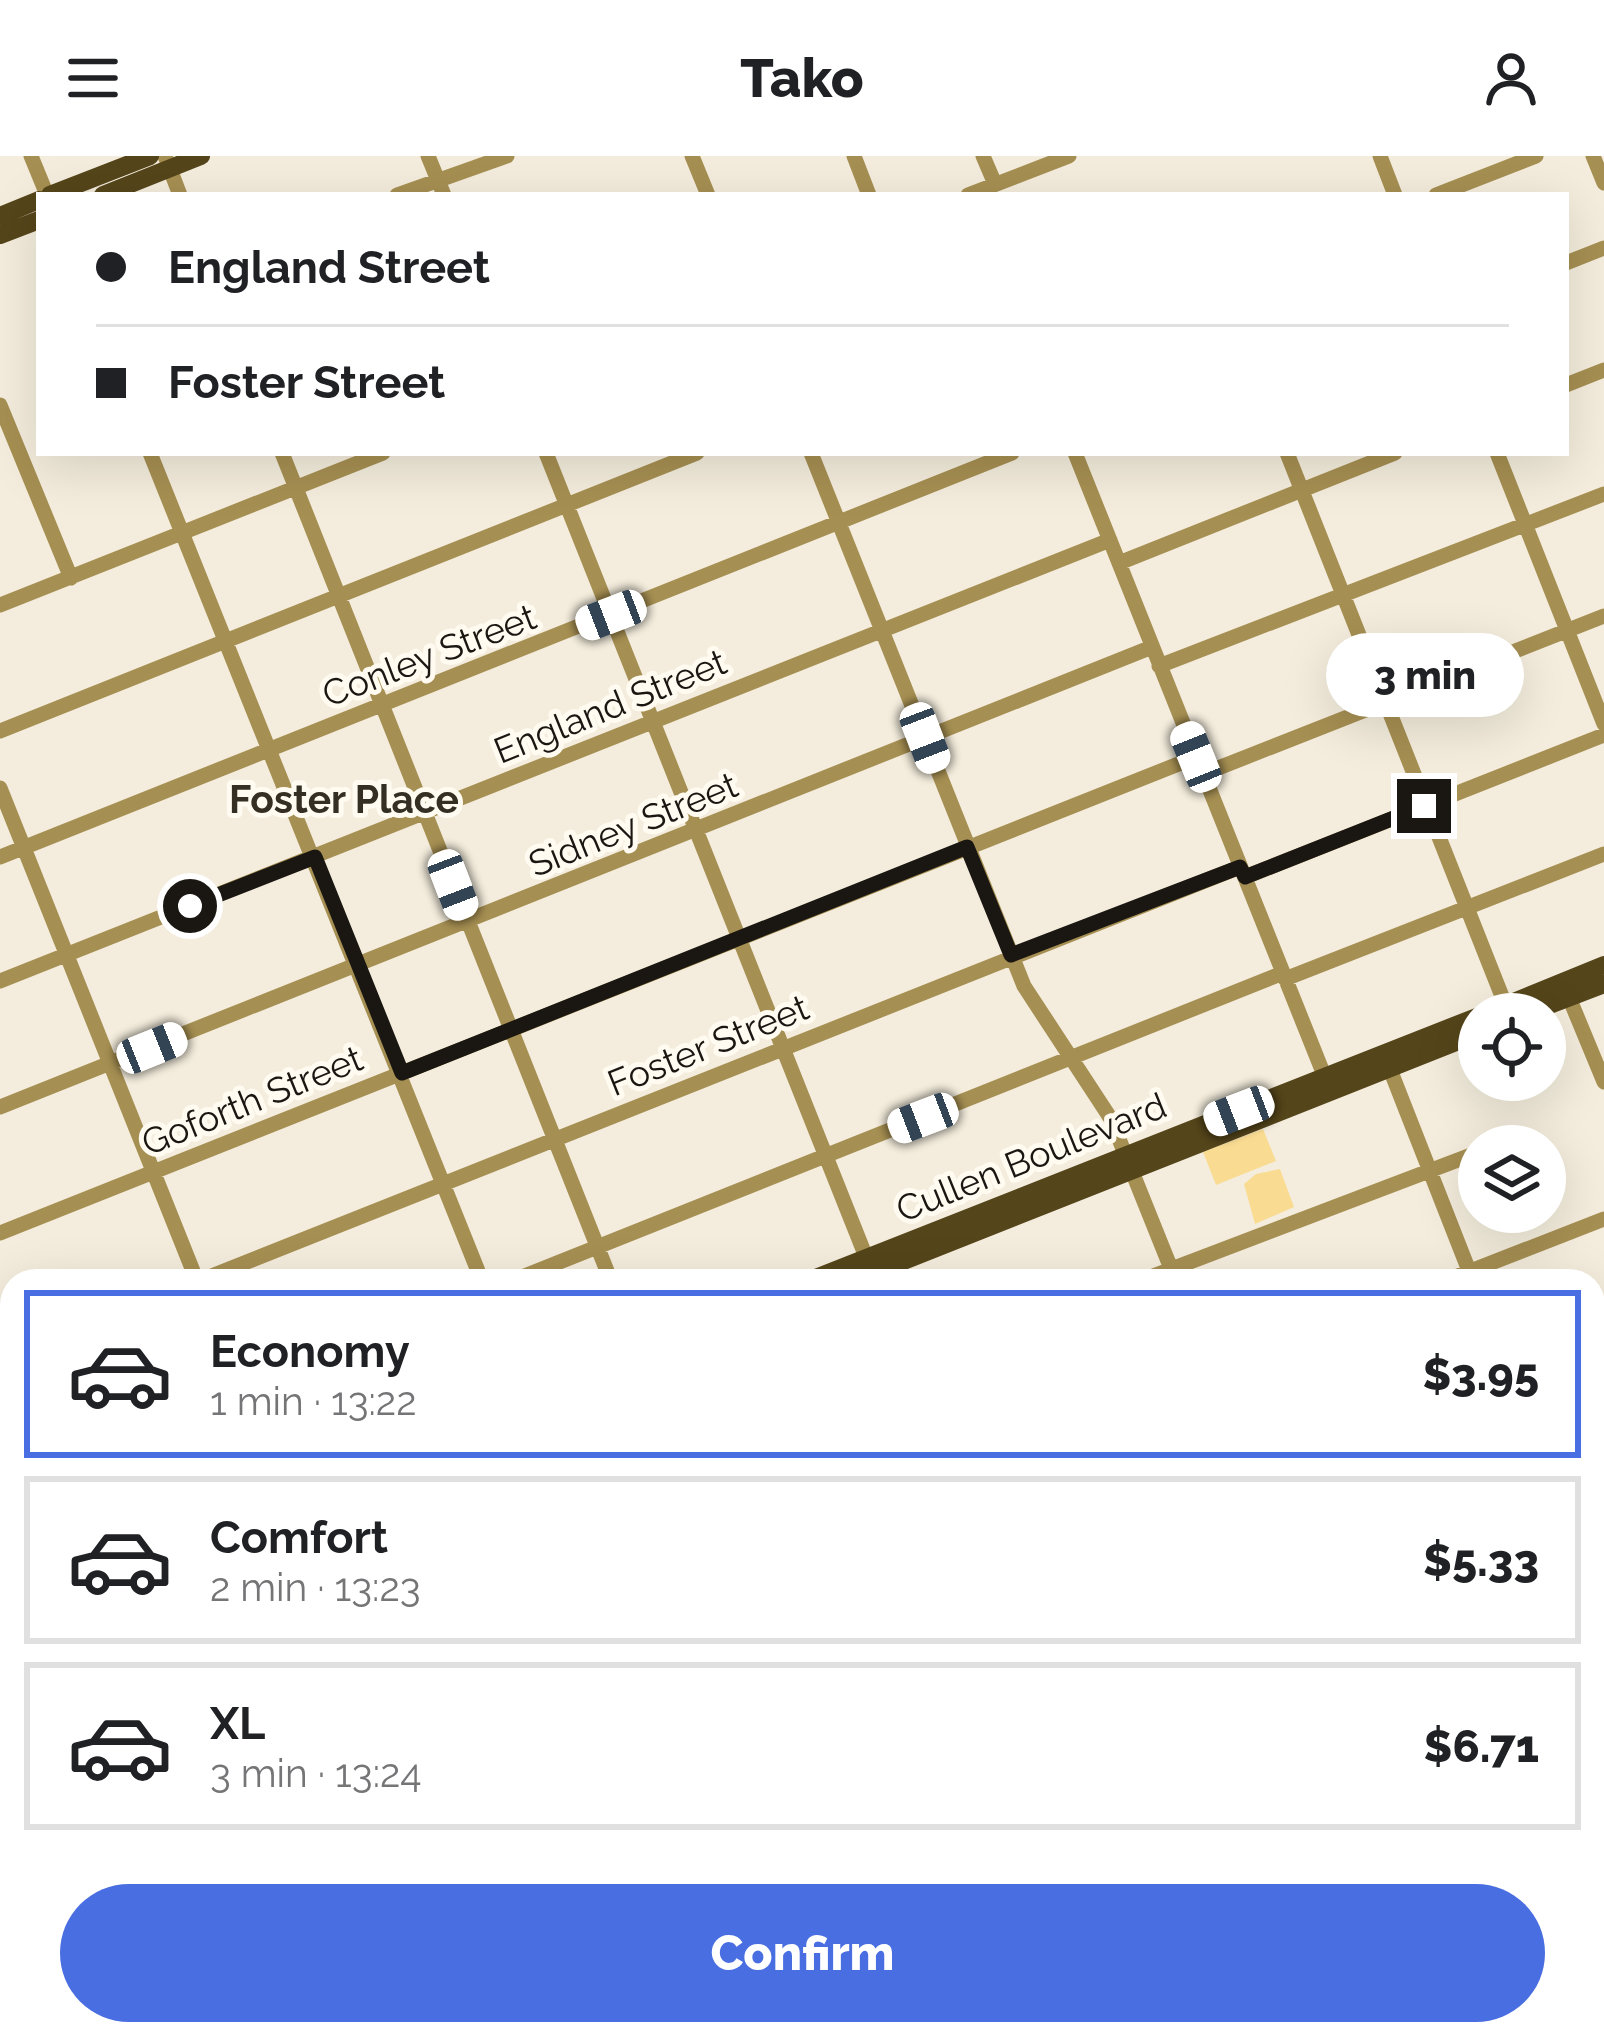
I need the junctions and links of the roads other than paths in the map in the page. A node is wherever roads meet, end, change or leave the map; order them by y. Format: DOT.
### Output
graph roads {
  1 [pos="31,156"];
  2 [pos="150,156"];
  3 [pos="201,156"];
  4 [pos="428,156"];
  5 [pos="507,156"];
  6 [pos="692,156"];
  7 [pos="854,156"];
  8 [pos="983,156"];
  9 [pos="1069,156"];
  10 [pos="1380,156"];
  11 [pos="1536,156"];
  12 [pos="1593,156"];
  13 [pos="167,162"];
  14 [pos="1604,183"];
  15 [pos="994,184"];
  16 [pos="441,189"];
  17 [pos="47,192"];
  18 [pos="56,192"];
  19 [pos="109,192"];
  20 [pos="179,192"];
  21 [pos="707,192"];
  22 [pos="868,192"];
  23 [pos="975,192"];
  24 [pos="1394,192"];
  25 [pos="1444,192"];
  26 [pos="36,201"];
  27 [pos="0,216"];
  28 [pos="36,221"];
  29 [pos="0,236"];
  30 [pos="1604,248"];
  31 [pos="1569,262"];
  32 [pos="1604,370"];
  33 [pos="1569,384"];
  34 [pos="0,405"];
  35 [pos="151,456"];
  36 [pos="283,456"];
  37 [pos="376,456"];
  38 [pos="547,456"];
  39 [pos="690,456"];
  40 [pos="813,456"];
  41 [pos="1004,456"];
  42 [pos="1081,456"];
  43 [pos="1287,456"];
  44 [pos="1388,456"];
  45 [pos="1498,456"];
  46 [pos="296,490"];
  47 [pos="1301,491"];
  48 [pos="1604,494"];
  49 [pos="568,505"];
  50 [pos="839,522"];
  51 [pos="1526,525"];
  52 [pos="182,532"];
  53 [pos="1110,540"];
  54 [pos="1119,563"];
  55 [pos="71,578"];
  56 [pos="339,596"];
  57 [pos="1341,598"];
  58 [pos="0,605"];
  59 [pos="611,615"];
  60 [pos="1604,616"];
  61 [pos="881,629"];
  62 [pos="1568,630"];
  63 [pos="227,642"];
  64 [pos="1152,647"];
  65 [pos="1160,666"];
  66 [pos="1384,702"];
  67 [pos="384,704"];
  68 [pos="652,721"];
  69 [pos="1604,724"];
  70 [pos="0,731"];
  71 [pos="1604,735"];
  72 [pos="925,738"];
  73 [pos="270,750"];
  74 [pos="1196,757"];
  75 [pos="1203,774"];
  76 [pos="0,788"];
  77 [pos="1424,806"];
  78 [pos="425,812"];
  79 [pos="698,831"];
  80 [pos="23,847"];
  81 [pos="967,847"];
  82 [pos="1604,854"];
  83 [pos="0,856"];
  84 [pos="315,857"];
  85 [pos="1243,872"];
  86 [pos="1466,908"];
  87 [pos="466,922"];
  88 [pos="741,939"];
  89 [pos="67,954"];
  90 [pos="1011,955"];
  91 [pos="1604,965"];
  92 [pos="358,966"];
  93 [pos="1284,976"];
  94 [pos="0,981"];
  95 [pos="1604,984"];
  96 [pos="1566,990"];
  97 [pos="1500,993"];
  98 [pos="1557,993"];
  99 [pos="1561,993"];
  100 [pos="1458,1027"];
  101 [pos="510,1029"];
  102 [pos="1458,1040"];
  103 [pos="783,1048"];
  104 [pos="1072,1059"];
  105 [pos="1387,1063"];
  106 [pos="110,1065"];
  107 [pos="402,1073"];
  108 [pos="1604,1082"];
  109 [pos="1328,1086"];
  110 [pos="0,1107"];
  111 [pos="555,1140"];
  112 [pos="826,1156"];
  113 [pos="1458,1160"];
  114 [pos="1131,1161"];
  115 [pos="1429,1170"];
  116 [pos="153,1172"];
  117 [pos="444,1183"];
  118 [pos="1604,1219"];
  119 [pos="0,1233"];
  120 [pos="598,1248"];
  121 [pos="193,1269"];
  122 [pos="228,1269"];
  123 [pos="477,1269"];
  124 [pos="543,1269"];
  125 [pos="606,1269"];
  126 [pos="860,1269"];
  127 [pos="873,1269"];
  128 [pos="1171,1269"];
  129 [pos="1188,1269"];
  130 [pos="1468,1269"];
  131 [pos="1487,1269"];
  1 -- 17 [label="street"];
  2 -- 18 [label="main road"];
  3 -- 13 [label="main road"];
  4 -- 16 [label="street"];
  5 -- 16 [label="street"];
  6 -- 21 [label="street"];
  7 -- 22 [label="street"];
  8 -- 15 [label="street"];
  9 -- 15 [label="street"];
  10 -- 24 [label="street"];
  11 -- 25 [label="street"];
  12 -- 14 [label="street"];
  13 -- 19 [label="main road"];
  13 -- 20 [label="street"];
  15 -- 23 [label="street"];
  26 -- 27 [label="main road"];
  28 -- 29 [label="main road"];
  30 -- 31 [label="street"];
  32 -- 33 [label="street"];
  34 -- 55 [label="street"];
  35 -- 52 [label="street"];
  36 -- 46 [label="street"];
  37 -- 46 [label="street"];
  38 -- 49 [label="street"];
  39 -- 49 [label="street"];
  40 -- 50 [label="street"];
  41 -- 50 [label="street, Conley Street"];
  42 -- 53 [label="street"];
  43 -- 47 [label="street"];
  44 -- 47 [label="street"];
  45 -- 51 [label="street"];
  46 -- 52 [label="street"];
  46 -- 56 [label="street"];
  47 -- 54 [label="street"];
  47 -- 57 [label="street"];
  48 -- 51 [label="street"];
  49 -- 56 [label="street"];
  49 -- 59 [label="street"];
  50 -- 59 [label="street, Conley Street"];
  50 -- 61 [label="street"];
  51 -- 57 [label="street"];
  51 -- 62 [label="street"];
  52 -- 55 [label="street"];
  52 -- 63 [label="street"];
  53 -- 54 [label="street"];
  53 -- 61 [label="street, England Street"];
  54 -- 64 [label="street"];
  55 -- 58 [label="street"];
  56 -- 63 [label="street"];
  56 -- 67 [label="street"];
  57 -- 65 [label="street"];
  57 -- 66 [label="street"];
  59 -- 67 [label="street, Conley Street"];
  59 -- 68 [label="street"];
  60 -- 62 [label="street"];
  61 -- 68 [label="street, England Street"];
  61 -- 72 [label="street"];
  62 -- 66 [label="street"];
  62 -- 69 [label="street"];
  63 -- 70 [label="street"];
  63 -- 73 [label="street"];
  64 -- 65 [label="street"];
  64 -- 72 [label="street, Sidney Street"];
  65 -- 74 [label="street"];
  66 -- 75 [label="street"];
  66 -- 77 [label="street"];
  67 -- 73 [label="street, Conley Street"];
  67 -- 78 [label="street"];
  68 -- 78 [label="street, England Street"];
  68 -- 79 [label="street"];
  71 -- 77 [label="street, Foster Street"];
  72 -- 79 [label="street, Sidney Street"];
  72 -- 81 [label="street"];
  73 -- 80 [label="street, Conley Street"];
  73 -- 84 [label="street"];
  74 -- 75 [label="street"];
  74 -- 81 [label="street, Goforth Street"];
  75 -- 85 [label="street"];
  76 -- 80 [label="street"];
  77 -- 85 [label="street, Foster Street"];
  77 -- 86 [label="street"];
  78 -- 84 [label="street, England Street"];
  78 -- 87 [label="street"];
  79 -- 87 [label="street, Sidney Street"];
  79 -- 88 [label="street"];
  80 -- 83 [label="street, Conley Street"];
  80 -- 89 [label="street"];
  81 -- 88 [label="street, Goforth Street"];
  81 -- 90 [label="street"];
  82 -- 86 [label="street"];
  84 -- 89 [label="street, England Street"];
  84 -- 92 [label="street"];
  85 -- 90 [label="street, Foster Street"];
  85 -- 93 [label="street"];
  86 -- 93 [label="street"];
  86 -- 97 [label="street"];
  87 -- 92 [label="street, Sidney Street"];
  87 -- 101 [label="street"];
  88 -- 101 [label="street, Goforth Street"];
  88 -- 103 [label="street"];
  89 -- 94 [label="street, England Street"];
  89 -- 106 [label="street"];
  90 -- 103 [label="street, Foster Street"];
  90 -- 104 [label="street"];
  91 -- 96 [label="main road, Cullen Boulevard"];
  92 -- 106 [label="street, Sidney Street"];
  92 -- 107 [label="street"];
  93 -- 104 [label="street"];
  93 -- 109 [label="street"];
  95 -- 96 [label="main road, Cullen Boulevard"];
  96 -- 98 [label="main road, Cullen Boulevard"];
  96 -- 99 [label="main road, Cullen Boulevard"];
  96 -- 108 [label="street"];
  100 -- 105 [label="main road, Cullen Boulevard"];
  101 -- 107 [label="street, Goforth Street"];
  101 -- 111 [label="street"];
  102 -- 105 [label="main road, Cullen Boulevard"];
  103 -- 111 [label="street, Foster Street"];
  103 -- 112 [label="street"];
  104 -- 112 [label="street"];
  104 -- 114 [label="street"];
  105 -- 109 [label="main road, Cullen Boulevard"];
  105 -- 115 [label="street"];
  106 -- 110 [label="street, Sidney Street"];
  106 -- 116 [label="street"];
  107 -- 116 [label="street, Goforth Street"];
  107 -- 117 [label="street"];
  109 -- 114 [label="main road, Cullen Boulevard"];
  111 -- 117 [label="street, Foster Street"];
  111 -- 120 [label="street"];
  112 -- 120 [label="street"];
  112 -- 126 [label="street"];
  113 -- 115 [label="street"];
  114 -- 127 [label="main road, Cullen Boulevard"];
  114 -- 128 [label="street"];
  115 -- 129 [label="street"];
  115 -- 130 [label="street"];
  116 -- 119 [label="street, Goforth Street"];
  116 -- 121 [label="street"];
  117 -- 122 [label="street, Foster Street"];
  117 -- 123 [label="street"];
  118 -- 131 [label="street"];
  120 -- 124 [label="street"];
  120 -- 125 [label="street"];
}
